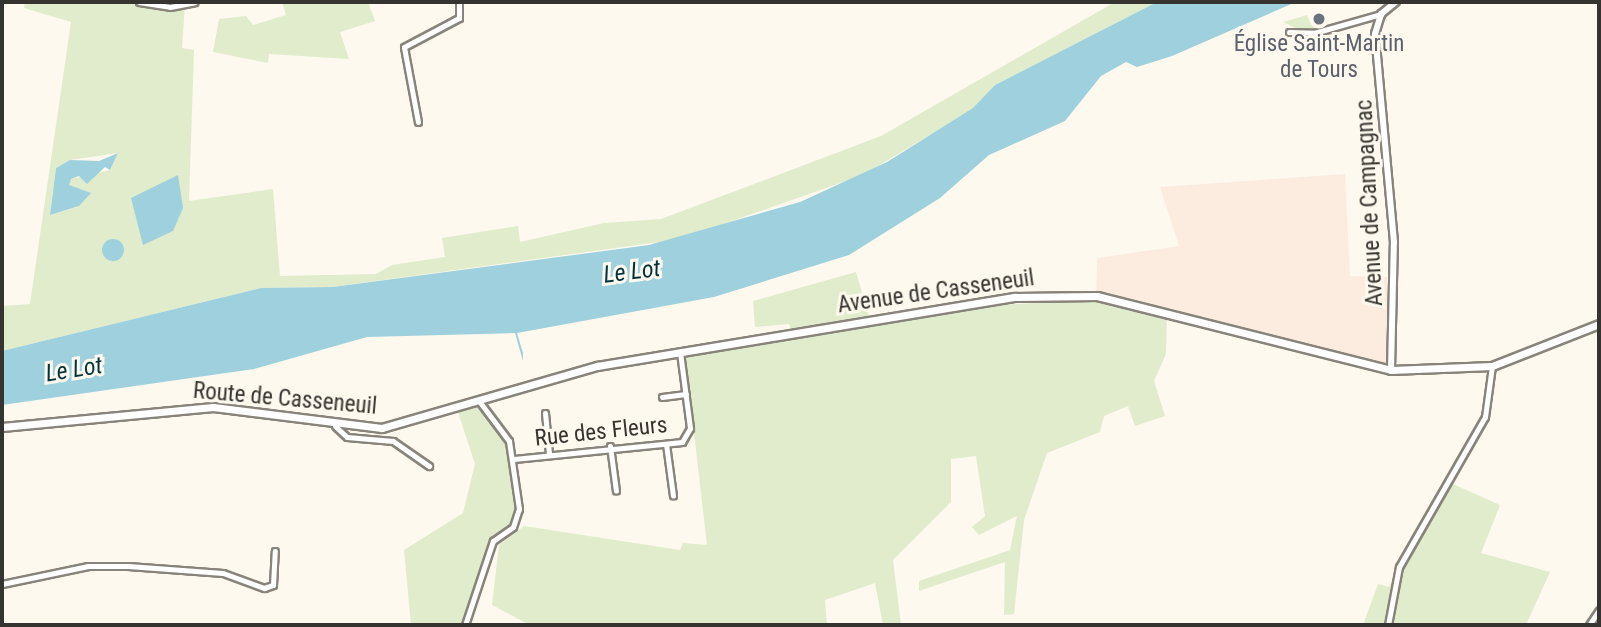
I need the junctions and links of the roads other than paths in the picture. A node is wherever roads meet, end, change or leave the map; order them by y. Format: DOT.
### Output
graph roads {
  1 [pos="139,2"];
  2 [pos="195,2"];
  3 [pos="459,2"];
  4 [pos="1396,2"];
  5 [pos="1381,14"];
  6 [pos="1289,32"];
  7 [pos="418,122"];
  8 [pos="1599,324"];
  9 [pos="680,352"];
  10 [pos="1492,366"];
  11 [pos="1391,370"];
  12 [pos="686,394"];
  13 [pos="662,397"];
  14 [pos="479,401"];
  15 [pos="545,413"];
  16 [pos="335,426"];
  17 [pos="2,427"];
  18 [pos="666,444"];
  19 [pos="610,446"];
  20 [pos="549,454"];
  21 [pos="514,459"];
  22 [pos="429,466"];
  23 [pos="616,491"];
  24 [pos="673,496"];
  25 [pos="275,551"];
  26 [pos="2,584"];
  27 [pos="1599,610"];
  28 [pos="465,625"];
  29 [pos="1388,625"];
  30 [pos="1589,625"];
  1 -- 2 [label="street"];
  3 -- 7 [label="street"];
  4 -- 5 [label="street"];
  5 -- 6 [label="street"];
  5 -- 11 [label="street, Avenue de Campagnac"];
  8 -- 10 [label="main road, Avenue de Casseneuil"];
  9 -- 11 [label="main road, Avenue de Casseneuil"];
  9 -- 12 [label="street, Rue des Fleurs"];
  9 -- 14 [label="main road, Avenue de Casseneuil"];
  10 -- 11 [label="main road, Avenue de Casseneuil"];
  10 -- 29 [label="street"];
  12 -- 13 [label="street"];
  12 -- 18 [label="street, Rue des Fleurs"];
  14 -- 16 [label="main road, Route de Casseneuil"];
  14 -- 21 [label="street"];
  15 -- 20 [label="street"];
  16 -- 17 [label="main road, Route de Casseneuil"];
  16 -- 22 [label="street"];
  18 -- 19 [label="street, Rue des Fleurs"];
  18 -- 24 [label="street"];
  19 -- 20 [label="street, Rue des Fleurs"];
  19 -- 23 [label="street"];
  20 -- 21 [label="street, Rue des Fleurs"];
  21 -- 28 [label="street"];
  25 -- 26 [label="street"];
  27 -- 30 [label="street"];
}
